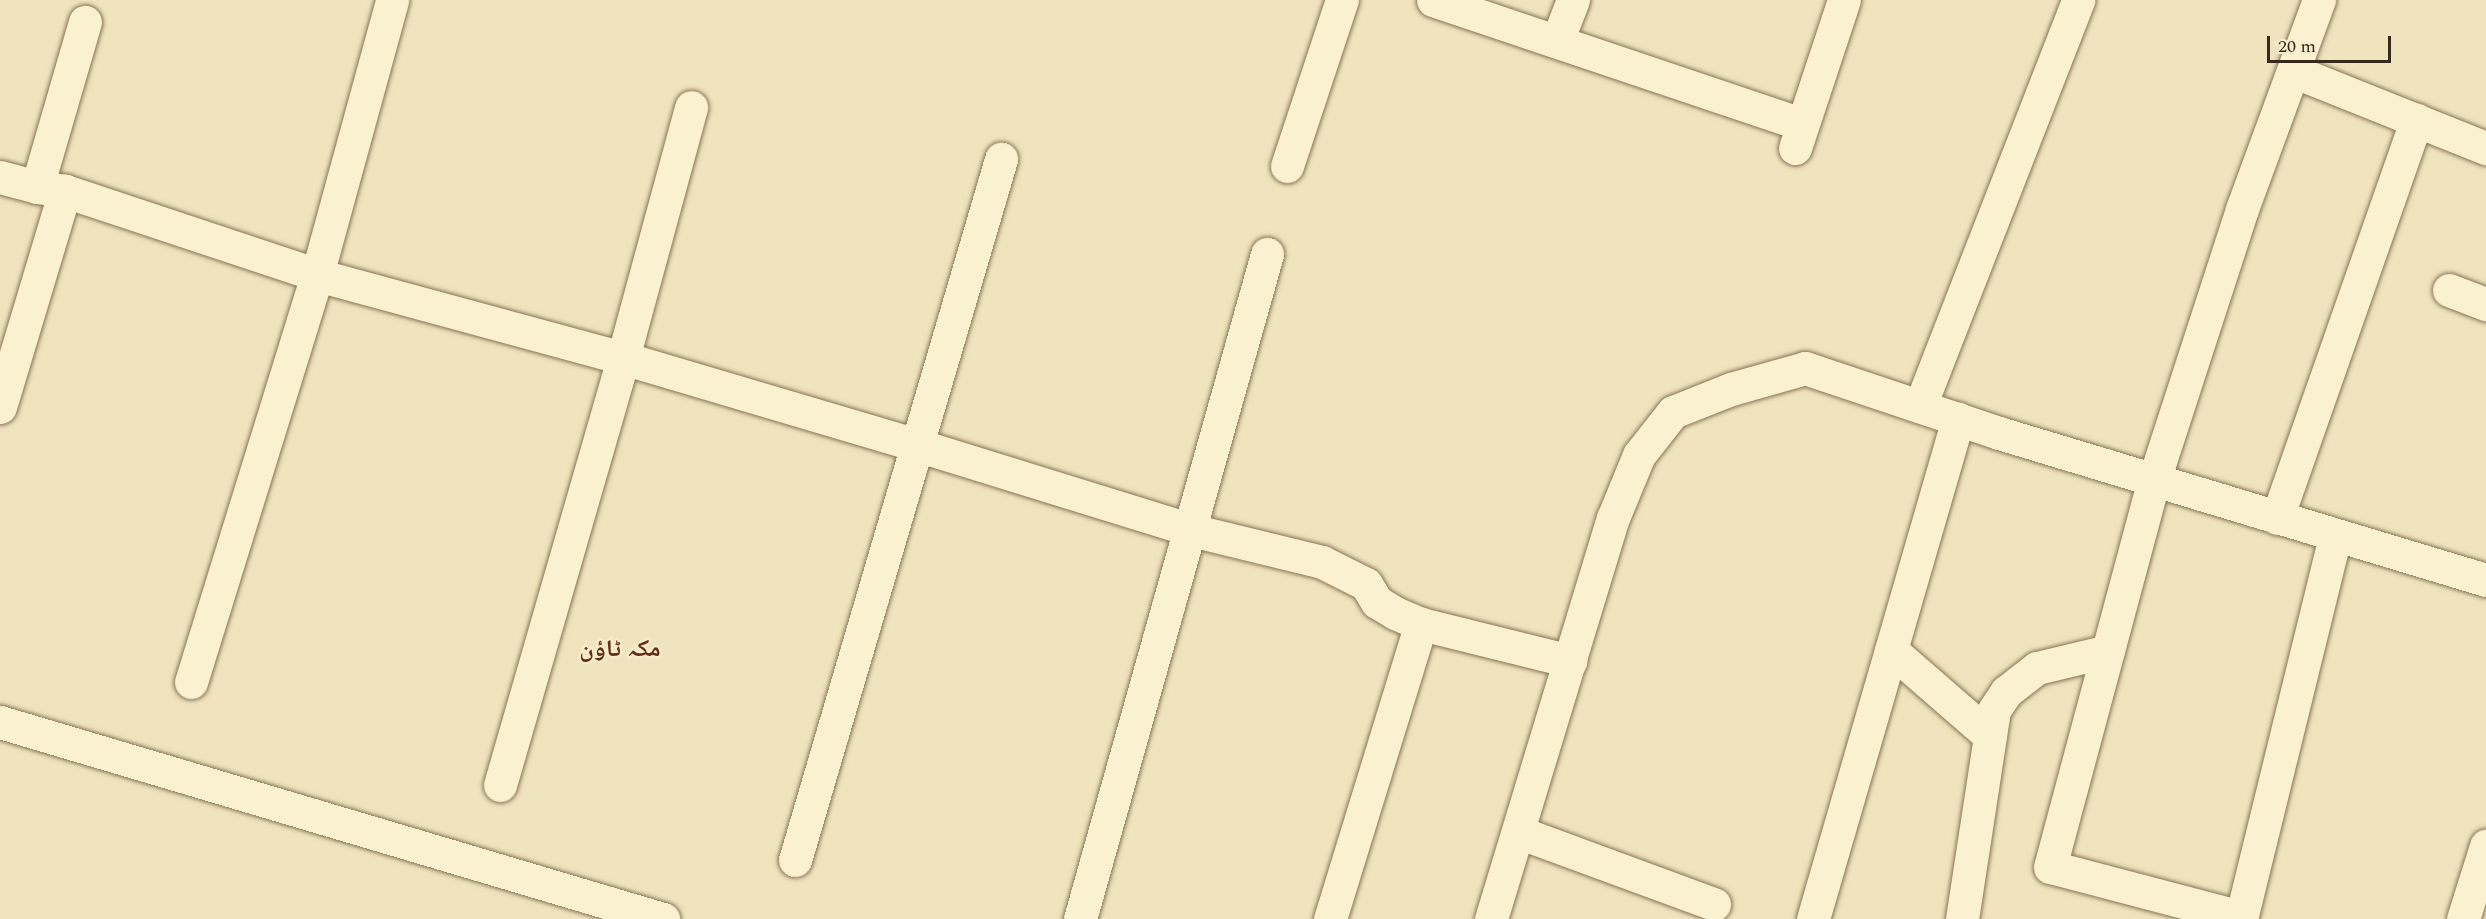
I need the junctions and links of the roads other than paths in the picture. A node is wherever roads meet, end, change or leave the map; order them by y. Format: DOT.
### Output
graph roads {
  1 [pos="392,0"];
  2 [pos="1342,0"];
  3 [pos="1433,0"];
  4 [pos="1573,0"];
  5 [pos="1844,0"];
  6 [pos="2078,0"];
  7 [pos="2319,0"];
  8 [pos="85,22"];
  9 [pos="1557,41"];
  10 [pos="2293,71"];
  11 [pos="691,107"];
  12 [pos="2416,120"];
  13 [pos="2486,148"];
  14 [pos="1001,159"];
  15 [pos="1287,166"];
  16 [pos="0,177"];
  17 [pos="51,189"];
  18 [pos="1266,254"];
  19 [pos="317,275"];
  20 [pos="2449,290"];
  21 [pos="2486,304"];
  22 [pos="623,358"];
  23 [pos="1920,406"];
  24 [pos="0,407"];
  25 [pos="1959,419"];
  26 [pos="917,445"];
  27 [pos="2154,480"];
  28 [pos="2277,518"];
  29 [pos="1191,530"];
  30 [pos="2335,536"];
  31 [pos="2486,580"];
  32 [pos="1421,624"];
  33 [pos="1891,650"];
  34 [pos="2108,651"];
  35 [pos="1571,661"];
  36 [pos="191,682"];
  37 [pos="0,722"];
  38 [pos="1990,736"];
  39 [pos="500,785"];
  40 [pos="1518,832"];
  41 [pos="2486,846"];
  42 [pos="795,860"];
  43 [pos="1714,904"];
  44 [pos="2241,918"];
  45 [pos="663,919"];
  46 [pos="1080,919"];
  47 [pos="1330,919"];
  48 [pos="1491,919"];
  49 [pos="1813,919"];
  50 [pos="1962,919"];
  51 [pos="2463,919"];
  1 -- 19 [label="street"];
  2 -- 15 [label="street"];
  3 -- 9 [label="street"];
  4 -- 9 [label="street"];
  5 -- 9 [label="street"];
  6 -- 23 [label="street"];
  7 -- 10 [label="street"];
  8 -- 17 [label="street"];
  10 -- 12 [label="street"];
  10 -- 27 [label="street"];
  11 -- 22 [label="street"];
  12 -- 13 [label="street"];
  12 -- 28 [label="street"];
  14 -- 26 [label="street"];
  16 -- 17 [label="street"];
  17 -- 19 [label="street"];
  17 -- 24 [label="street"];
  18 -- 29 [label="street"];
  19 -- 22 [label="street"];
  19 -- 36 [label="street"];
  20 -- 21 [label="street"];
  22 -- 26 [label="street"];
  22 -- 39 [label="street"];
  23 -- 25 [label="street"];
  23 -- 35 [label="street"];
  25 -- 27 [label="street"];
  25 -- 33 [label="street"];
  26 -- 29 [label="street"];
  26 -- 42 [label="street"];
  27 -- 28 [label="street"];
  27 -- 34 [label="street"];
  28 -- 30 [label="street"];
  29 -- 32 [label="street"];
  29 -- 46 [label="street"];
  30 -- 31 [label="street"];
  30 -- 44 [label="street"];
  32 -- 35 [label="street"];
  32 -- 47 [label="street"];
  33 -- 38 [label="street"];
  33 -- 49 [label="street"];
  34 -- 38 [label="street"];
  34 -- 44 [label="street"];
  35 -- 40 [label="street"];
  37 -- 45 [label="street"];
  38 -- 50 [label="street"];
  40 -- 43 [label="street"];
  40 -- 48 [label="street"];
  41 -- 51 [label="street"];
}
